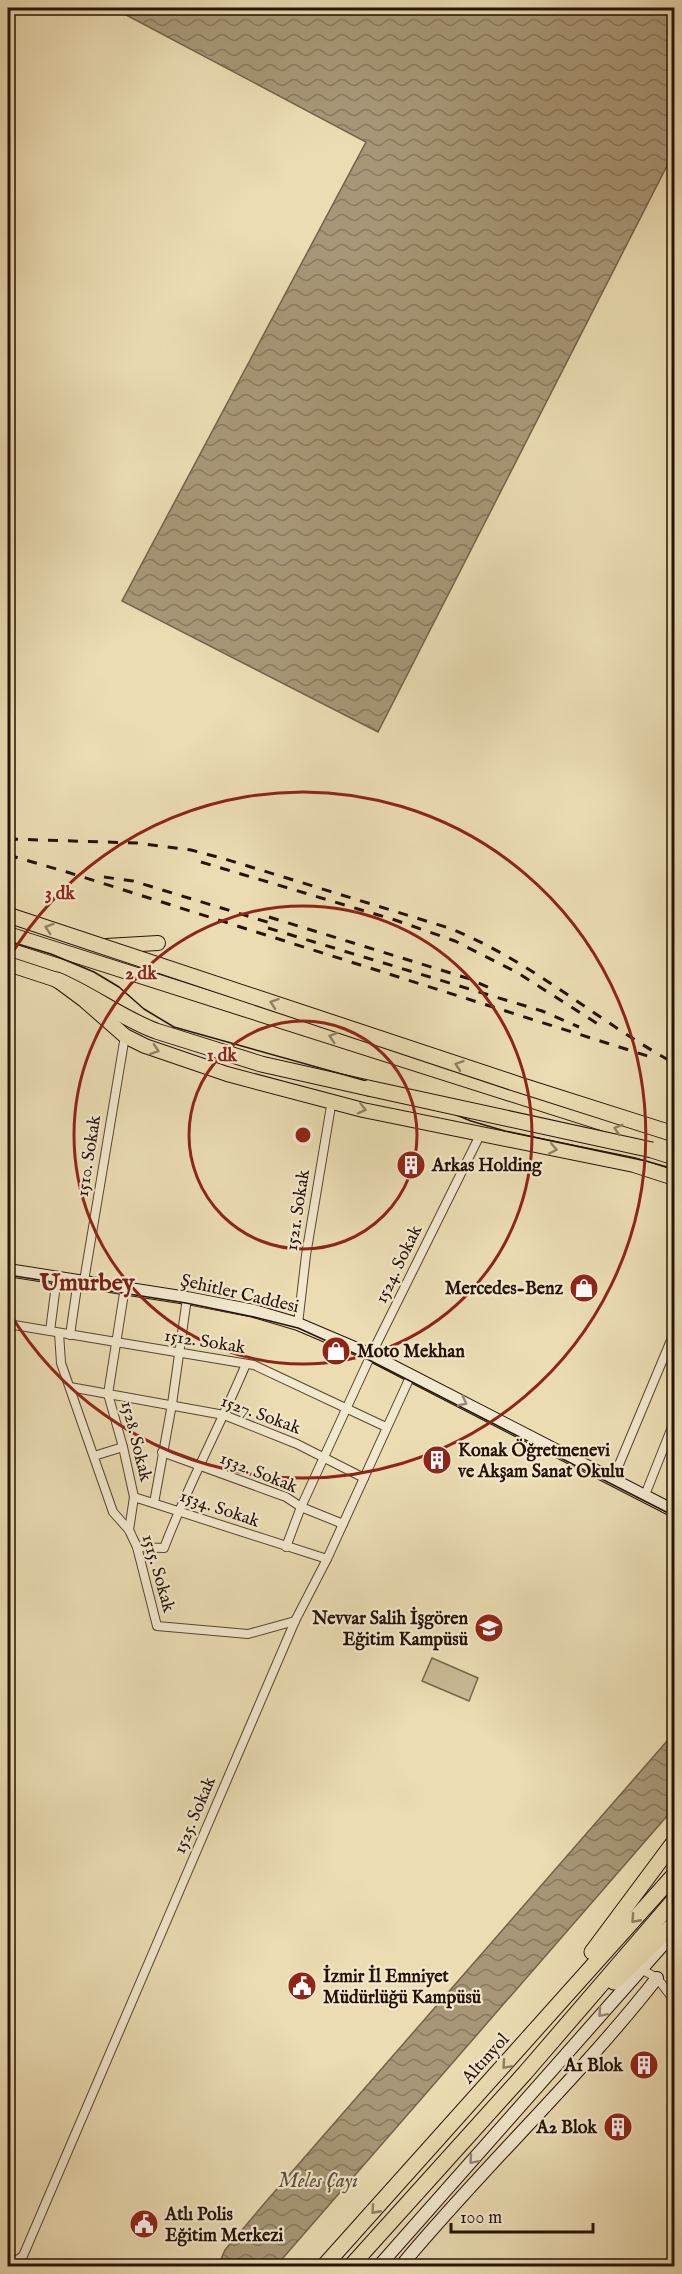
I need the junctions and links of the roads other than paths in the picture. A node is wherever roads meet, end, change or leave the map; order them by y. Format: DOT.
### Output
graph roads {
  1 [pos="8,915"];
  2 [pos="8,934"];
  3 [pos="158,943"];
  4 [pos="58,950"];
  5 [pos="8,964"];
  6 [pos="57,980"];
  7 [pos="124,1036"];
  8 [pos="332,1100"];
  9 [pos="675,1134"];
  10 [pos="480,1135"];
  11 [pos="675,1146"];
  12 [pos="675,1157"];
  13 [pos="675,1178"];
  14 [pos="8,1270"];
  15 [pos="57,1276"];
  16 [pos="81,1281"];
  17 [pos="124,1287"];
  18 [pos="187,1298"];
  19 [pos="8,1324"];
  20 [pos="298,1324"];
  21 [pos="55,1332"];
  22 [pos="675,1333"];
  23 [pos="70,1335"];
  24 [pos="115,1342"];
  25 [pos="178,1353"];
  26 [pos="371,1355"];
  27 [pos="246,1364"];
  28 [pos="411,1375"];
  29 [pos="70,1388"];
  30 [pos="108,1394"];
  31 [pos="172,1404"];
  32 [pos="348,1408"];
  33 [pos="224,1415"];
  34 [pos="675,1422"];
  35 [pos="386,1427"];
  36 [pos="123,1447"];
  37 [pos="162,1452"];
  38 [pos="94,1456"];
  39 [pos="324,1458"];
  40 [pos="201,1466"];
  41 [pos="364,1478"];
  42 [pos="613,1479"];
  43 [pos="645,1495"];
  44 [pos="134,1497"];
  45 [pos="154,1503"];
  46 [pos="301,1507"];
  47 [pos="675,1511"];
  48 [pos="178,1512"];
  49 [pos="343,1524"];
  50 [pos="129,1530"];
  51 [pos="137,1547"];
  52 [pos="286,1547"];
  53 [pos="327,1559"];
  54 [pos="295,1621"];
  55 [pos="675,1842"];
  56 [pos="675,1875"];
  57 [pos="675,1900"];
  58 [pos="675,1924"];
  59 [pos="675,1931"];
  60 [pos="641,1970"];
  61 [pos="657,1978"];
  62 [pos="562,2000"];
  63 [pos="675,2000"];
  64 [pos="555,2038"];
  65 [pos="8,2266"];
  66 [pos="324,2266"];
  67 [pos="351,2266"];
  68 [pos="379,2266"];
  69 [pos="401,2266"];
  9 -- 1 [label="highway, one-way, bridge"];
  2 -- 4 [label="main road"];
  3 -- 4 [label="main road"];
  11 -- 4 [label="main road, one-way"];
  5 -- 6 [label="main road"];
  6 -- 7 [label="main road"];
  6 -- 12 [label="highway, bridge"];
  7 -- 8 [label="main road, one-way"];
  7 -- 16 [label="street, 1510. Sokak"];
  8 -- 10 [label="main road, one-way"];
  8 -- 20 [label="street, 1521. Sokak"];
  10 -- 13 [label="main road, one-way"];
  10 -- 26 [label="street, 1524. Sokak"];
  14 -- 15 [label="main road, Şehitler Caddesi"];
  15 -- 16 [label="main road, Şehitler Caddesi"];
  15 -- 21 [label="street, 1515. Sokak"];
  16 -- 17 [label="main road, Şehitler Caddesi"];
  16 -- 23 [label="street, 1510. Sokak"];
  17 -- 18 [label="main road, Şehitler Caddesi"];
  17 -- 24 [label="street, 1528. Sokak"];
  18 -- 20 [label="main road, Şehitler Caddesi"];
  18 -- 25 [label="street"];
  19 -- 21 [label="street, 1512. Sokak"];
  20 -- 26 [label="main road, Şehitler Caddesi"];
  21 -- 23 [label="street, 1512. Sokak"];
  21 -- 29 [label="street, 1515. Sokak"];
  22 -- 42 [label="street"];
  23 -- 24 [label="street, 1512. Sokak"];
  24 -- 25 [label="street, 1512. Sokak"];
  24 -- 30 [label="street, 1528. Sokak"];
  25 -- 27 [label="street, 1512. Sokak"];
  25 -- 31 [label="street"];
  26 -- 28 [label="main road, Şehitler Caddesi"];
  26 -- 32 [label="street, 1524. Sokak"];
  27 -- 32 [label="street, 1512. Sokak"];
  27 -- 33 [label="street"];
  28 -- 35 [label="street, 1525. Sokak"];
  28 -- 42 [label="main road, Şehitler Caddesi, one-way"];
  29 -- 30 [label="street, 1527. Sokak"];
  29 -- 38 [label="street, 1515. Sokak"];
  30 -- 31 [label="street, 1527. Sokak"];
  30 -- 36 [label="street, 1528. Sokak"];
  31 -- 33 [label="street, 1527. Sokak"];
  31 -- 37 [label="street"];
  32 -- 35 [label="street, 1512. Sokak"];
  32 -- 39 [label="street, 1524. Sokak"];
  33 -- 39 [label="street, 1527. Sokak"];
  33 -- 40 [label="street"];
  34 -- 43 [label="street"];
  35 -- 41 [label="street, 1525. Sokak"];
  36 -- 38 [label="street"];
  36 -- 44 [label="street, 1528. Sokak"];
  37 -- 40 [label="street, 1532. Sokak"];
  37 -- 45 [label="street"];
  38 -- 50 [label="street, 1515. Sokak"];
  39 -- 41 [label="street, 1527. Sokak"];
  39 -- 46 [label="street, 1524. Sokak"];
  40 -- 46 [label="street, 1532. Sokak"];
  40 -- 48 [label="street"];
  41 -- 49 [label="street, 1525. Sokak"];
  42 -- 43 [label="main road, Şehitler Caddesi"];
  43 -- 47 [label="main road, Şehitler Caddesi"];
  44 -- 45 [label="street, 1534. Sokak"];
  44 -- 50 [label="street"];
  45 -- 48 [label="street, 1534. Sokak"];
  46 -- 49 [label="street, 1532. Sokak"];
  46 -- 52 [label="street, 1524. Sokak"];
  48 -- 51 [label="street"];
  48 -- 52 [label="street, 1534. Sokak"];
  49 -- 53 [label="street, 1525. Sokak"];
  50 -- 51 [label="street, 1515. Sokak"];
  51 -- 54 [label="street, 1515. Sokak"];
  52 -- 53 [label="street, 1534. Sokak"];
  53 -- 54 [label="street, 1525. Sokak"];
  54 -- 65 [label="street, 1525. Sokak"];
  55 -- 62 [label="highway"];
  56 -- 62 [label="highway, Altınyol, one-way"];
  57 -- 64 [label="highway"];
  58 -- 64 [label="highway"];
  59 -- 60 [label="main road"];
  60 -- 61 [label="street"];
  60 -- 68 [label="main road, one-way"];
  61 -- 63 [label="street"];
  61 -- 69 [label="main road"];
  62 -- 66 [label="highway, Altınyol, one-way"];
  64 -- 67 [label="highway"];
}
